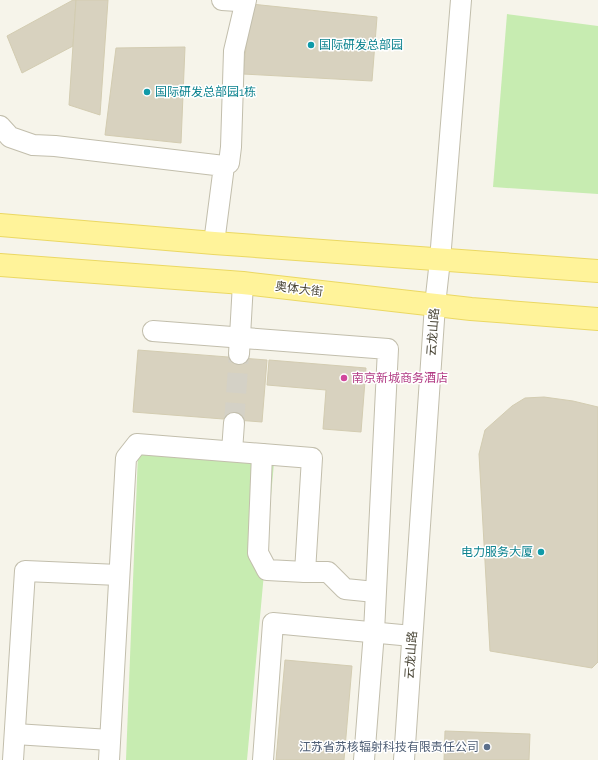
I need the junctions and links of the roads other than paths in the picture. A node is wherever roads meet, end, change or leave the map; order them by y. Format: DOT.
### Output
graph roads {
  1 [pos="222,0"];
  2 [pos="461,0"];
  3 [pos="246,1"];
  4 [pos="0,126"];
  5 [pos="229,163"];
  6 [pos="0,225"];
  7 [pos="214,243"];
  8 [pos="440,260"];
  9 [pos="0,265"];
  10 [pos="598,271"];
  11 [pos="243,283"];
  12 [pos="435,305"];
  13 [pos="598,319"];
  14 [pos="153,331"];
  15 [pos="239,346"];
  16 [pos="234,423"];
  17 [pos="232,451"];
  18 [pos="262,454"];
  19 [pos="305,572"];
  20 [pos="119,575"];
  21 [pos="375,592"];
  22 [pos="374,632"];
  23 [pos="412,636"];
  24 [pos="15,734"];
  25 [pos="110,740"];
  26 [pos="13,760"];
  27 [pos="109,760"];
  28 [pos="263,760"];
  29 [pos="364,760"];
  30 [pos="404,760"];
  1 -- 3 [label="street"];
  2 -- 8 [label="street, 云龙山路"];
  3 -- 5 [label="street"];
  4 -- 7 [label="street"];
  6 -- 7 [label="main road"];
  7 -- 8 [label="main road"];
  8 -- 10 [label="main road"];
  8 -- 12 [label="street, 云龙山路"];
  9 -- 11 [label="main road, 奥体大街"];
  11 -- 12 [label="main road, 奥体大街"];
  11 -- 15 [label="street"];
  12 -- 13 [label="main road, 奥体大街"];
  12 -- 23 [label="street, 云龙山路"];
  14 -- 15 [label="street"];
  15 -- 21 [label="street"];
  16 -- 17 [label="street"];
  17 -- 18 [label="street"];
  17 -- 20 [label="street"];
  18 -- 19 [label="street"];
  18 -- 19 [label="street"];
  19 -- 21 [label="street"];
  20 -- 24 [label="street"];
  20 -- 25 [label="street"];
  21 -- 22 [label="street"];
  22 -- 23 [label="street"];
  22 -- 28 [label="street"];
  22 -- 29 [label="street"];
  23 -- 30 [label="street, 云龙山路"];
  24 -- 25 [label="street"];
  24 -- 26 [label="street"];
  25 -- 27 [label="street"];
}
